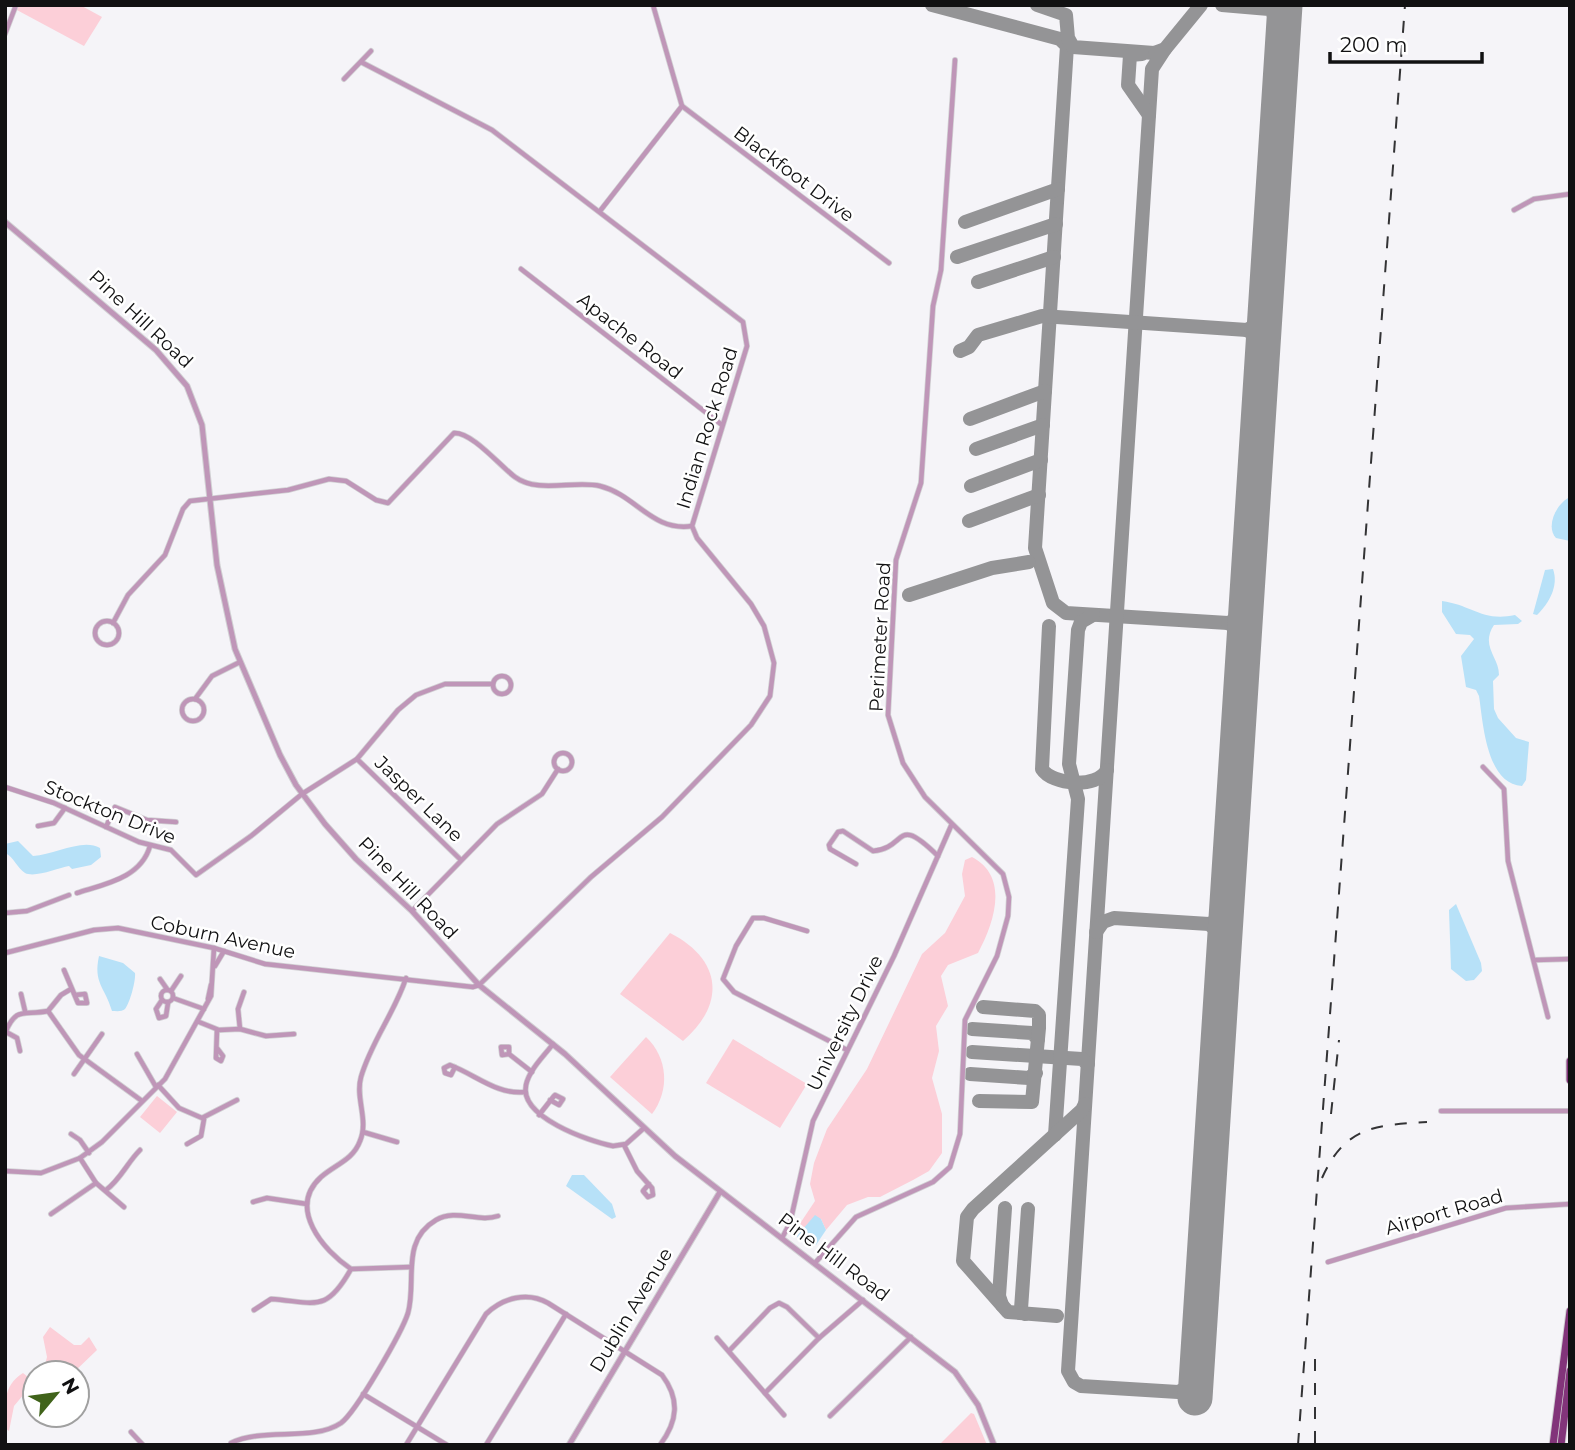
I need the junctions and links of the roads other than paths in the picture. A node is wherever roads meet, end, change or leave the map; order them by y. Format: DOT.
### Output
graph roads {
  1 [pos="16,5"];
  2 [pos="653,5"];
  3 [pos="5,34"];
  4 [pos="371,51"];
  5 [pos="955,60"];
  6 [pos="361,62"];
  7 [pos="344,79"];
  8 [pos="682,106"];
  9 [pos="1570,194"];
  10 [pos="1514,210"];
  11 [pos="600,211"];
  12 [pos="5,222"];
  13 [pos="888,263"];
  14 [pos="521,269"];
  15 [pos="722,425"];
  16 [pos="210,498"];
  17 [pos="692,526"];
  18 [pos="113,623"];
  19 [pos="240,662"];
  20 [pos="493,684"];
  21 [pos="195,699"];
  22 [pos="357,759"];
  23 [pos="1483,767"];
  24 [pos="558,769"];
  25 [pos="5,787"];
  26 [pos="302,794"];
  27 [pos="65,808"];
  28 [pos="176,822"];
  29 [pos="38,826"];
  30 [pos="951,826"];
  31 [pos="106,827"];
  32 [pos="150,846"];
  33 [pos="938,856"];
  34 [pos="461,860"];
  35 [pos="856,864"];
  36 [pos="78,893"];
  37 [pos="69,895"];
  38 [pos="412,911"];
  39 [pos="5,914"];
  40 [pos="807,931"];
  41 [pos="214,948"];
  42 [pos="224,951"];
  43 [pos="5,953"];
  44 [pos="1570,959"];
  45 [pos="1535,960"];
  46 [pos="214,967"];
  47 [pos="64,970"];
  48 [pos="181,976"];
  49 [pos="406,978"];
  50 [pos="160,979"];
  51 [pos="479,985"];
  52 [pos="71,989"];
  53 [pos="170,990"];
  54 [pos="244,992"];
  55 [pos="21,994"];
  56 [pos="75,995"];
  57 [pos="162,1000"];
  58 [pos="171,1001"];
  59 [pos="204,1009"];
  60 [pos="25,1011"];
  61 [pos="48,1011"];
  62 [pos="1548,1017"];
  63 [pos="199,1023"];
  64 [pos="240,1029"];
  65 [pos="218,1030"];
  66 [pos="6,1033"];
  67 [pos="102,1034"];
  68 [pos="294,1034"];
  69 [pos="553,1044"];
  70 [pos="217,1048"];
  71 [pos="847,1050"];
  72 [pos="20,1051"];
  73 [pos="137,1054"];
  74 [pos="509,1054"];
  75 [pos="84,1058"];
  76 [pos="1570,1060"];
  77 [pos="456,1067"];
  78 [pos="532,1072"];
  79 [pos="74,1074"];
  80 [pos="1570,1080"];
  81 [pos="157,1086"];
  82 [pos="525,1091"];
  83 [pos="237,1100"];
  84 [pos="550,1100"];
  85 [pos="142,1101"];
  86 [pos="1441,1111"];
  87 [pos="1570,1111"];
  88 [pos="538,1115"];
  89 [pos="204,1118"];
  90 [pos="644,1128"];
  91 [pos="363,1132"];
  92 [pos="71,1134"];
  93 [pos="397,1142"];
  94 [pos="187,1144"];
  95 [pos="624,1146"];
  96 [pos="140,1150"];
  97 [pos="89,1153"];
  98 [pos="80,1158"];
  99 [pos="5,1171"];
  100 [pos="96,1183"];
  101 [pos="649,1184"];
  102 [pos="106,1190"];
  103 [pos="720,1192"];
  104 [pos="253,1202"];
  105 [pos="307,1204"];
  106 [pos="1570,1204"];
  107 [pos="124,1208"];
  108 [pos="51,1214"];
  109 [pos="498,1216"];
  110 [pos="782,1238"];
  111 [pos="1328,1262"];
  112 [pos="815,1263"];
  113 [pos="411,1267"];
  114 [pos="351,1269"];
  115 [pos="864,1300"];
  116 [pos="254,1310"];
  117 [pos="1570,1311"];
  118 [pos="566,1314"];
  119 [pos="912,1336"];
  120 [pos="717,1338"];
  121 [pos="819,1338"];
  122 [pos="625,1351"];
  123 [pos="729,1351"];
  124 [pos="1570,1371"];
  125 [pos="765,1393"];
  126 [pos="363,1394"];
  127 [pos="1568,1406"];
  128 [pos="784,1415"];
  129 [pos="830,1416"];
  130 [pos="417,1427"];
  131 [pos="131,1432"];
  132 [pos="231,1443"];
  133 [pos="143,1445"];
  134 [pos="406,1445"];
  135 [pos="447,1445"];
  136 [pos="486,1445"];
  137 [pos="569,1445"];
  138 [pos="660,1445"];
  139 [pos="994,1445"];
  140 [pos="1553,1445"];
  141 [pos="1561,1445"];
  1 -- 3 [label="street"];
  2 -- 8 [label="street"];
  4 -- 6 [label="street"];
  5 -- 30 [label="street, Perimeter Road"];
  6 -- 7 [label="street"];
  6 -- 11 [label="street, Indian Rock Road"];
  8 -- 11 [label="street"];
  8 -- 13 [label="street, Blackfoot Drive"];
  9 -- 10 [label="street"];
  11 -- 15 [label="street, Indian Rock Road"];
  12 -- 16 [label="street, Pine Hill Road"];
  14 -- 15 [label="street, Apache Road"];
  15 -- 17 [label="street, Indian Rock Road"];
  16 -- 17 [label="street"];
  16 -- 18 [label="street"];
  16 -- 19 [label="street, Pine Hill Road"];
  17 -- 51 [label="street, Indian Rock Road"];
  18 -- 18 [label="street"];
  19 -- 21 [label="street"];
  19 -- 26 [label="street, Pine Hill Road"];
  20 -- 20 [label="street"];
  20 -- 22 [label="street"];
  21 -- 21 [label="street"];
  22 -- 26 [label="street"];
  22 -- 34 [label="street, Jasper Lane"];
  23 -- 45 [label="street"];
  24 -- 34 [label="street"];
  25 -- 27 [label="street, Stockton Drive"];
  26 -- 32 [label="street, Stockton Drive"];
  26 -- 38 [label="street, Pine Hill Road"];
  27 -- 29 [label="street"];
  27 -- 31 [label="street, Stockton Drive"];
  28 -- 31 [label="street"];
  30 -- 33 [label="street, University Drive"];
  30 -- 112 [label="street, Perimeter Road"];
  31 -- 32 [label="street, Stockton Drive"];
  32 -- 36 [label="street"];
  33 -- 35 [label="street"];
  33 -- 71 [label="street, University Drive"];
  34 -- 38 [label="street"];
  37 -- 39 [label="street"];
  38 -- 51 [label="street, Pine Hill Road"];
  40 -- 71 [label="street"];
  41 -- 42 [label="street, Coburn Avenue"];
  41 -- 43 [label="street, Coburn Avenue"];
  41 -- 46 [label="street"];
  42 -- 46 [label="street"];
  42 -- 49 [label="street, Coburn Avenue"];
  44 -- 45 [label="street"];
  45 -- 62 [label="street"];
  46 -- 59 [label="street"];
  47 -- 52 [label="street"];
  48 -- 53 [label="street"];
  49 -- 51 [label="street, Coburn Avenue"];
  49 -- 91 [label="street"];
  50 -- 53 [label="street"];
  51 -- 69 [label="street, Pine Hill Road"];
  52 -- 56 [label="street"];
  52 -- 61 [label="street"];
  53 -- 57 [label="street"];
  53 -- 58 [label="street"];
  54 -- 64 [label="street"];
  55 -- 60 [label="street"];
  57 -- 58 [label="street"];
  57 -- 58 [label="street"];
  58 -- 59 [label="street"];
  59 -- 63 [label="street"];
  60 -- 61 [label="street"];
  60 -- 66 [label="street"];
  61 -- 75 [label="street"];
  63 -- 65 [label="street"];
  63 -- 81 [label="street"];
  64 -- 65 [label="street"];
  64 -- 68 [label="street"];
  65 -- 70 [label="street"];
  66 -- 72 [label="street"];
  67 -- 75 [label="street"];
  69 -- 78 [label="street"];
  69 -- 90 [label="street, Pine Hill Road"];
  71 -- 110 [label="street, University Drive"];
  73 -- 81 [label="street"];
  74 -- 78 [label="street"];
  75 -- 79 [label="street"];
  75 -- 85 [label="street"];
  76 -- 80 [label="highway"];
  77 -- 82 [label="street"];
  78 -- 82 [label="street"];
  81 -- 85 [label="street"];
  81 -- 89 [label="street"];
  82 -- 88 [label="street"];
  83 -- 89 [label="street"];
  84 -- 88 [label="street"];
  85 -- 97 [label="street"];
  86 -- 87 [label="street"];
  88 -- 95 [label="street"];
  89 -- 94 [label="street"];
  90 -- 95 [label="street"];
  90 -- 103 [label="street, Pine Hill Road"];
  91 -- 93 [label="street"];
  91 -- 105 [label="street"];
  92 -- 97 [label="street"];
  95 -- 101 [label="street"];
  96 -- 102 [label="street"];
  97 -- 98 [label="street"];
  98 -- 99 [label="street"];
  98 -- 100 [label="street"];
  100 -- 102 [label="street"];
  100 -- 108 [label="street"];
  102 -- 107 [label="street"];
  103 -- 110 [label="street, Pine Hill Road"];
  103 -- 122 [label="street, Dublin Avenue"];
  104 -- 105 [label="street"];
  105 -- 114 [label="street"];
  106 -- 111 [label="street, Airport Road"];
  109 -- 113 [label="street"];
  110 -- 112 [label="street, Pine Hill Road"];
  112 -- 115 [label="street, Pine Hill Road"];
  113 -- 114 [label="street"];
  113 -- 126 [label="street"];
  114 -- 116 [label="street"];
  115 -- 119 [label="street, Pine Hill Road"];
  115 -- 121 [label="street"];
  117 -- 140 [label="highway"];
  118 -- 122 [label="street"];
  118 -- 130 [label="street"];
  118 -- 136 [label="street"];
  119 -- 129 [label="street"];
  119 -- 139 [label="street, Pine Hill Road"];
  120 -- 123 [label="street"];
  121 -- 123 [label="street"];
  121 -- 125 [label="street"];
  122 -- 137 [label="street, Dublin Avenue"];
  122 -- 138 [label="street"];
  123 -- 125 [label="street"];
  124 -- 127 [label="highway"];
  125 -- 128 [label="street"];
  126 -- 130 [label="street"];
  126 -- 132 [label="street"];
  127 -- 141 [label="highway"];
  130 -- 134 [label="street"];
  130 -- 135 [label="street"];
  131 -- 133 [label="street"];
}
